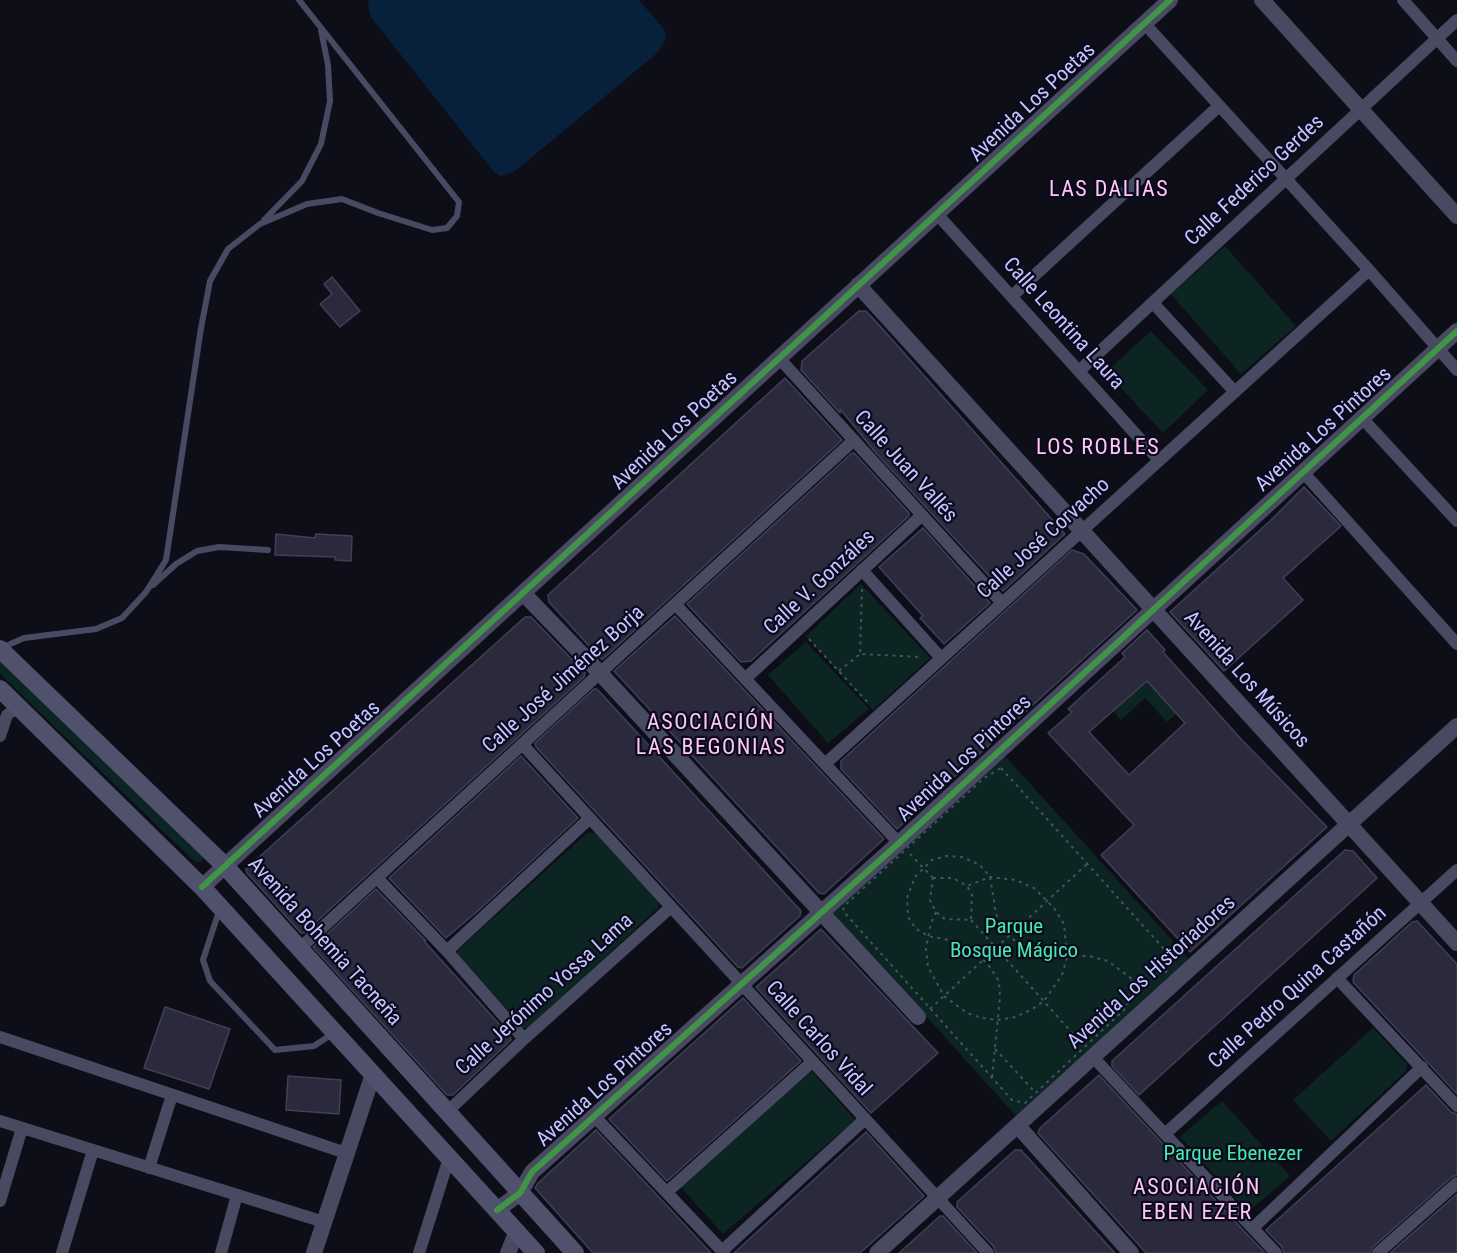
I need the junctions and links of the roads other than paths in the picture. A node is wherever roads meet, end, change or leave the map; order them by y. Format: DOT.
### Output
graph roads {
  1 [pos="299,0"];
  2 [pos="1170,0"];
  3 [pos="1262,0"];
  4 [pos="1403,0"];
  5 [pos="1457,20"];
  6 [pos="1144,23"];
  7 [pos="320,27"];
  8 [pos="1437,38"];
  9 [pos="1457,61"];
  10 [pos="1219,106"];
  11 [pos="1360,109"];
  12 [pos="1285,179"];
  13 [pos="937,214"];
  14 [pos="1457,216"];
  15 [pos="260,224"];
  16 [pos="1369,270"];
  17 [pos="858,285"];
  18 [pos="1012,296"];
  19 [pos="1153,303"];
  20 [pos="1457,331"];
  21 [pos="1438,349"];
  22 [pos="780,358"];
  23 [pos="1457,370"];
  24 [pos="1079,371"];
  25 [pos="1235,392"];
  26 [pos="1362,418"];
  27 [pos="854,440"];
  28 [pos="1159,460"];
  29 [pos="1303,472"];
  30 [pos="922,515"];
  31 [pos="1457,521"];
  32 [pos="1081,531"];
  33 [pos="268,550"];
  34 [pos="862,570"];
  35 [pos="146,592"];
  36 [pos="523,593"];
  37 [pos="1002,603"];
  38 [pos="676,605"];
  39 [pos="1151,609"];
  40 [pos="1457,644"];
  41 [pos="0,649"];
  42 [pos="935,658"];
  43 [pos="599,672"];
  44 [pos="745,679"];
  45 [pos="0,689"];
  46 [pos="8,711"];
  47 [pos="1457,726"];
  48 [pos="0,736"];
  49 [pos="522,744"];
  50 [pos="825,764"];
  51 [pos="590,818"];
  52 [pos="1347,824"];
  53 [pos="903,846"];
  54 [pos="225,866"];
  55 [pos="1457,870"];
  56 [pos="377,878"];
  57 [pos="202,887"];
  58 [pos="1421,903"];
  59 [pos="221,907"];
  60 [pos="671,907"];
  61 [pos="822,912"];
  62 [pos="1457,943"];
  63 [pos="299,949"];
  64 [pos="447,951"];
  65 [pos="1338,978"];
  66 [pos="742,984"];
  67 [pos="924,1013"];
  68 [pos="335,1032"];
  69 [pos="0,1037"];
  70 [pos="524,1039"];
  71 [pos="1089,1052"];
  72 [pos="812,1062"];
  73 [pos="1422,1067"];
  74 [pos="374,1074"];
  75 [pos="172,1095"];
  76 [pos="1457,1106"];
  77 [pos="447,1112"];
  78 [pos="595,1117"];
  79 [pos="865,1119"];
  80 [pos="0,1121"];
  81 [pos="1018,1126"];
  82 [pos="22,1128"];
  83 [pos="1165,1134"];
  84 [pos="93,1150"];
  85 [pos="346,1153"];
  86 [pos="449,1158"];
  87 [pos="149,1168"];
  88 [pos="1457,1183"];
  89 [pos="667,1192"];
  90 [pos="520,1193"];
  91 [pos="237,1195"];
  92 [pos="939,1197"];
  93 [pos="0,1201"];
  94 [pos="497,1210"];
  95 [pos="324,1222"];
  96 [pos="1253,1228"];
  97 [pos="517,1231"];
  98 [pos="723,1252"];
  99 [pos="62,1253"];
  100 [pos="221,1253"];
  101 [pos="314,1253"];
  102 [pos="419,1253"];
  103 [pos="508,1253"];
  104 [pos="537,1253"];
  105 [pos="575,1253"];
  106 [pos="877,1253"];
  107 [pos="988,1253"];
  108 [pos="1131,1253"];
  109 [pos="1276,1253"];
  110 [pos="1378,1253"];
  1 -- 7 [label="lane"];
  2 -- 6 [label="street, Avenida Los Poetas"];
  3 -- 11 [label="street"];
  4 -- 8 [label="street"];
  5 -- 8 [label="street, Calle Federico Gerdes"];
  6 -- 10 [label="street"];
  6 -- 13 [label="street, Avenida Los Poetas"];
  7 -- 15 [label="lane"];
  7 -- 15 [label="lane"];
  8 -- 9 [label="street"];
  8 -- 11 [label="street, Calle Federico Gerdes"];
  10 -- 12 [label="street"];
  10 -- 18 [label="street"];
  11 -- 12 [label="street, Calle Federico Gerdes"];
  11 -- 14 [label="street"];
  12 -- 16 [label="street"];
  12 -- 19 [label="street, Calle Federico Gerdes"];
  13 -- 17 [label="street, Avenida Los Poetas"];
  13 -- 18 [label="street, Calle Leontina Laura"];
  15 -- 35 [label="lane"];
  16 -- 21 [label="street"];
  16 -- 25 [label="street, Calle José Corvacho"];
  17 -- 22 [label="street, Avenida Los Poetas"];
  17 -- 32 [label="street, Avenida Los Músicos"];
  18 -- 24 [label="street, Calle Leontina Laura"];
  19 -- 24 [label="street, Calle Federico Gerdes"];
  19 -- 25 [label="street"];
  20 -- 21 [label="street, Avenida Los Pintores"];
  21 -- 23 [label="street"];
  21 -- 26 [label="street, Avenida Los Pintores"];
  22 -- 27 [label="street, Calle Juan Vallés"];
  22 -- 36 [label="street, Avenida Los Poetas"];
  24 -- 28 [label="street, Calle Leontina Laura"];
  25 -- 28 [label="street, Calle José Corvacho"];
  26 -- 29 [label="street, Avenida Los Pintores"];
  26 -- 31 [label="street"];
  27 -- 30 [label="street, Calle Juan Vallés"];
  27 -- 38 [label="street, Calle José Jiménez Borja"];
  28 -- 32 [label="street, Calle José Corvacho"];
  29 -- 39 [label="street, Avenida Los Pintores"];
  29 -- 40 [label="street"];
  30 -- 34 [label="street, Calle V. Gonzáles"];
  30 -- 37 [label="street, Calle Juan Vallés"];
  32 -- 37 [label="street, Calle José Corvacho"];
  32 -- 39 [label="street, Avenida Los Músicos"];
  33 -- 35 [label="lane"];
  34 -- 42 [label="street"];
  34 -- 44 [label="street, Calle V. Gonzáles"];
  35 -- 41 [label="lane"];
  36 -- 43 [label="street"];
  36 -- 54 [label="street, Avenida Los Poetas"];
  37 -- 42 [label="street, Calle José Corvacho"];
  38 -- 43 [label="street, Calle José Jiménez Borja"];
  38 -- 44 [label="street"];
  39 -- 52 [label="street, Avenida Los Músicos"];
  39 -- 53 [label="street, Avenida Los Pintores"];
  41 -- 54 [label="main road, Avenida Bohemia Tacneña"];
  42 -- 50 [label="street, Calle José Corvacho"];
  43 -- 49 [label="street, Calle José Jiménez Borja"];
  43 -- 61 [label="street"];
  44 -- 50 [label="street"];
  45 -- 46 [label="main road"];
  46 -- 48 [label="street"];
  46 -- 57 [label="main road"];
  47 -- 52 [label="street, Avenida Los Historiadores"];
  49 -- 51 [label="street, Calle Carlos Vidal"];
  49 -- 56 [label="street, Calle José Jiménez Borja"];
  50 -- 53 [label="street"];
  51 -- 60 [label="street, Calle Carlos Vidal"];
  51 -- 64 [label="street"];
  52 -- 58 [label="street, Avenida Los Músicos"];
  52 -- 71 [label="street, Avenida Los Historiadores"];
  53 -- 61 [label="street, Avenida Los Pintores"];
  54 -- 57 [label="street, Avenida Los Poetas"];
  54 -- 63 [label="main road, Avenida Bohemia Tacneña"];
  55 -- 58 [label="street, Calle Pedro Quina Castañón"];
  56 -- 63 [label="street, Calle José Jiménez Borja"];
  56 -- 64 [label="street"];
  57 -- 59 [label="main road"];
  58 -- 62 [label="street, Avenida Los Músicos"];
  58 -- 65 [label="street, Calle Pedro Quina Castañón"];
  59 -- 68 [label="main road"];
  59 -- 68 [label="lane"];
  60 -- 66 [label="street, Calle Carlos Vidal"];
  60 -- 70 [label="street, Calle Jerónimo Yossa Lama"];
  61 -- 66 [label="street, Avenida Los Pintores"];
  61 -- 67 [label="street"];
  63 -- 77 [label="main road, Avenida Bohemia Tacneña"];
  64 -- 70 [label="street"];
  65 -- 73 [label="street"];
  65 -- 83 [label="street, Calle Pedro Quina Castañón"];
  66 -- 72 [label="street, Calle Carlos Vidal"];
  66 -- 78 [label="street, Avenida Los Pintores"];
  68 -- 74 [label="main road"];
  69 -- 75 [label="street"];
  70 -- 77 [label="street, Calle Jerónimo Yossa Lama"];
  71 -- 81 [label="street, Avenida Los Historiadores"];
  71 -- 83 [label="street"];
  72 -- 79 [label="street, Calle Carlos Vidal"];
  72 -- 89 [label="street"];
  73 -- 76 [label="street"];
  73 -- 96 [label="street"];
  74 -- 85 [label="street"];
  74 -- 86 [label="main road"];
  75 -- 85 [label="street"];
  75 -- 87 [label="street"];
  77 -- 90 [label="main road, Avenida Bohemia Tacneña"];
  78 -- 89 [label="street"];
  78 -- 90 [label="street, Avenida Los Pintores"];
  79 -- 92 [label="street, Calle Carlos Vidal"];
  79 -- 98 [label="street"];
  80 -- 82 [label="street"];
  81 -- 92 [label="street, Avenida Los Historiadores"];
  81 -- 108 [label="street"];
  82 -- 84 [label="street"];
  82 -- 93 [label="street"];
  83 -- 96 [label="street"];
  84 -- 87 [label="street"];
  84 -- 99 [label="street"];
  85 -- 95 [label="street"];
  86 -- 94 [label="main road"];
  86 -- 102 [label="street"];
  87 -- 91 [label="street"];
  88 -- 110 [label="street"];
  89 -- 98 [label="street"];
  90 -- 94 [label="street, Avenida Los Pintores"];
  90 -- 105 [label="main road, Avenida Bohemia Tacneña"];
  91 -- 95 [label="street"];
  91 -- 100 [label="street"];
  92 -- 106 [label="street, Avenida Los Historiadores"];
  92 -- 107 [label="street, Calle Carlos Vidal"];
  94 -- 97 [label="main road"];
  95 -- 101 [label="street"];
  96 -- 109 [label="street"];
  97 -- 103 [label="street"];
  97 -- 104 [label="main road"];
}
